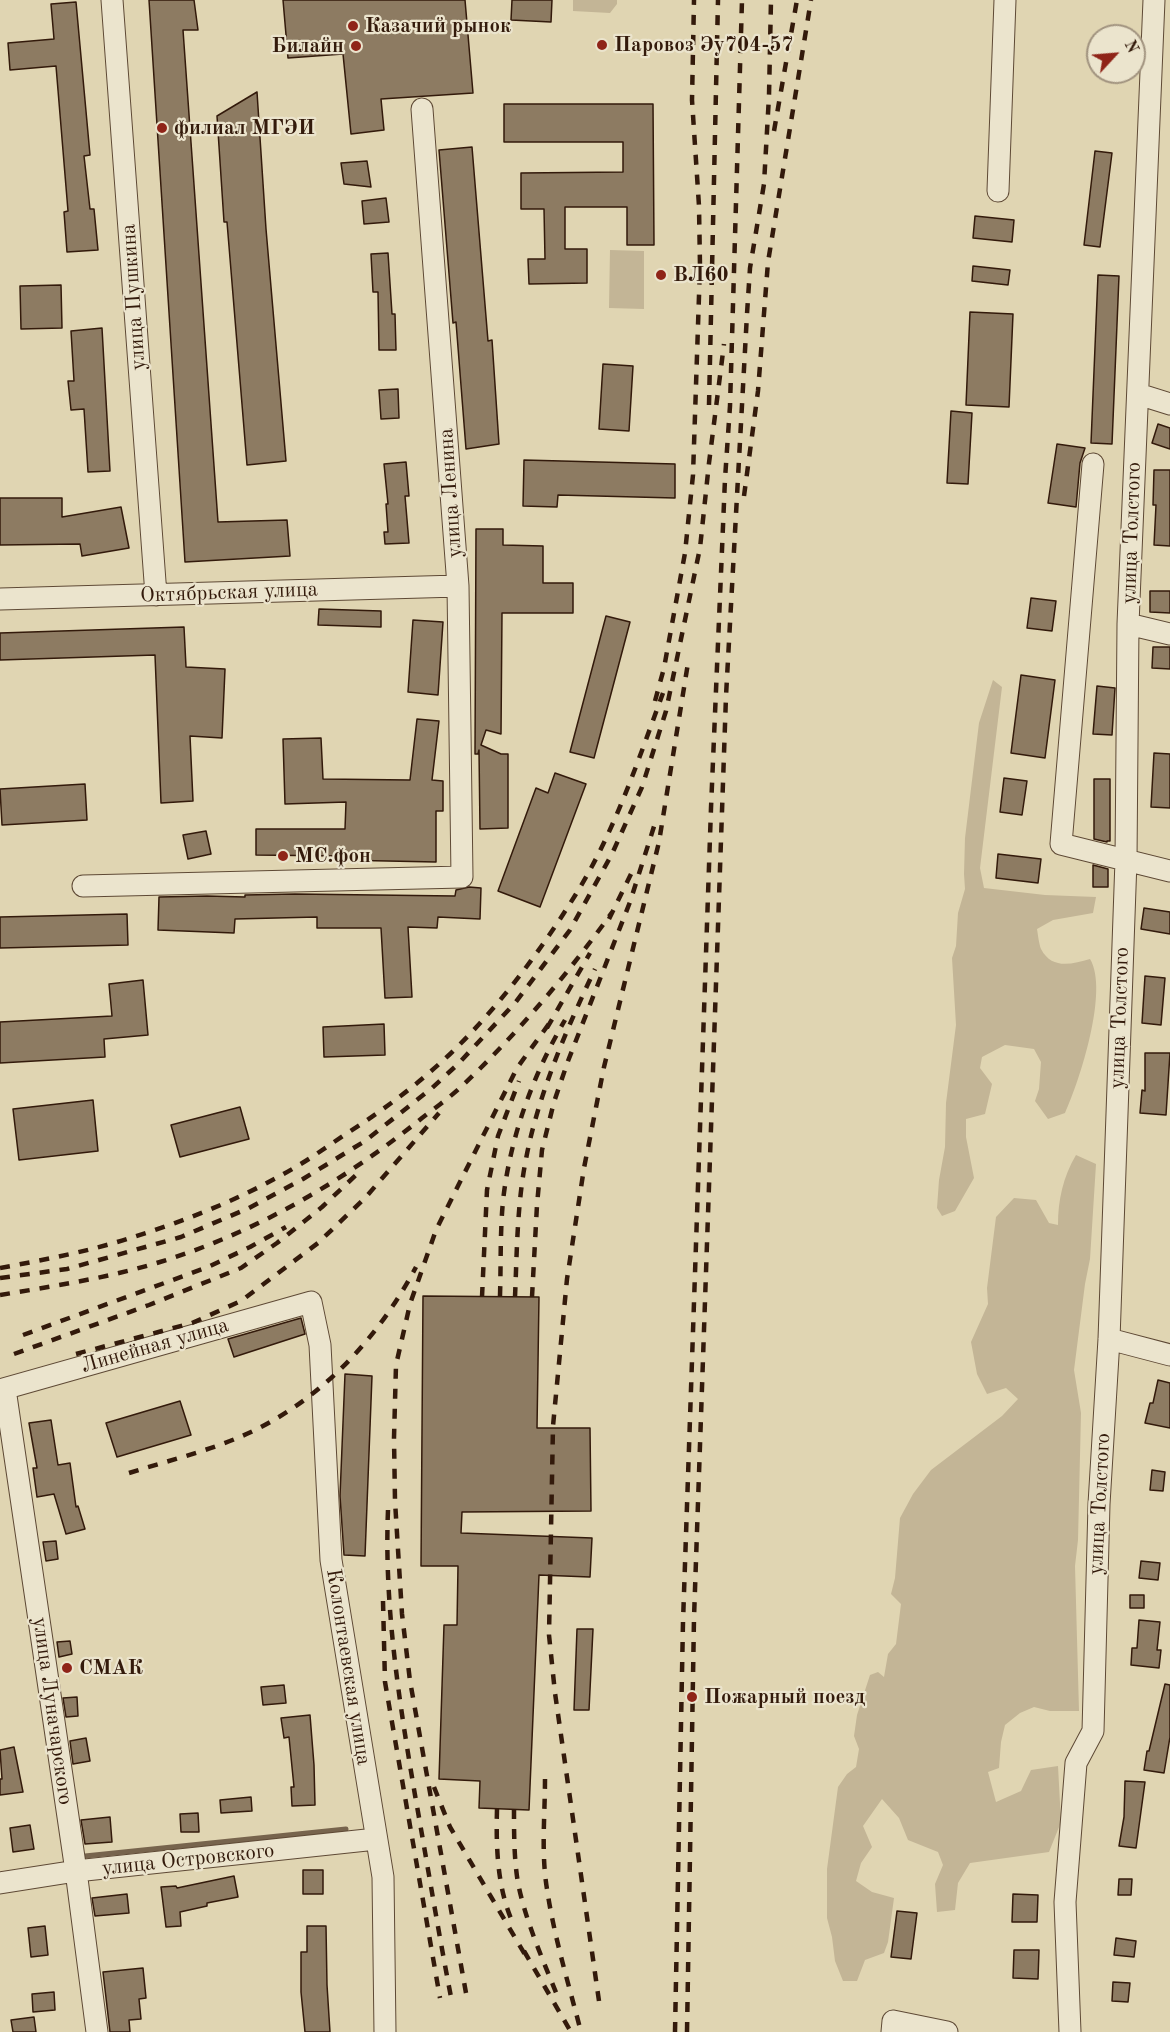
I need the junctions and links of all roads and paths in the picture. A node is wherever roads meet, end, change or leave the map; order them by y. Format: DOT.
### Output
graph roads {
  1 [pos="112,0"];
  2 [pos="1005,0"];
  3 [pos="1154,0"];
  4 [pos="1164,0"];
  5 [pos="1170,1"];
  6 [pos="422,109"];
  7 [pos="998,191"];
  8 [pos="1138,394"];
  9 [pos="1170,404"];
  10 [pos="1093,464"];
  11 [pos="458,586"];
  12 [pos="156,595"];
  13 [pos="0,599"];
  14 [pos="1128,624"];
  15 [pos="1170,634"];
  16 [pos="1126,860"];
  17 [pos="1170,871"];
  18 [pos="83,886"];
  19 [pos="311,1302"];
  20 [pos="1109,1339"];
  21 [pos="1170,1354"];
  22 [pos="3,1390"];
  23 [pos="376,1839"];
  24 [pos="76,1871"];
  25 [pos="0,1883"];
  26 [pos="892,2027"];
  27 [pos="97,2032"];
  28 [pos="385,2032"];
  29 [pos="947,2032"];
  30 [pos="1070,2032"];
  1 -- 12 [label="street, улица Пушкина"];
  2 -- 7 [label="street"];
  3 -- 8 [label="street, улица Толстого"];
  4 -- 5 [label="street"];
  6 -- 11 [label="street, улица Ленина"];
  8 -- 9 [label="street"];
  8 -- 14 [label="street, улица Толстого"];
  10 -- 16 [label="street"];
  11 -- 12 [label="street, Октябрьская улица"];
  11 -- 18 [label="street, улица Ленина"];
  12 -- 13 [label="street, Октябрьская улица"];
  14 -- 15 [label="street"];
  14 -- 16 [label="street, улица Толстого"];
  16 -- 17 [label="street"];
  16 -- 20 [label="street, улица Толстого"];
  19 -- 22 [label="street, Линейная улица"];
  19 -- 23 [label="street, Колонтаевская улица"];
  20 -- 21 [label="street"];
  20 -- 30 [label="street, улица Толстого"];
  22 -- 24 [label="street, улица Луначарского"];
  23 -- 24 [label="street, улица Островского"];
  23 -- 28 [label="street, Колонтаевская улица"];
  24 -- 25 [label="street, улица Островского"];
  24 -- 27 [label="street, улица Луначарского"];
  26 -- 29 [label="street"];
}
